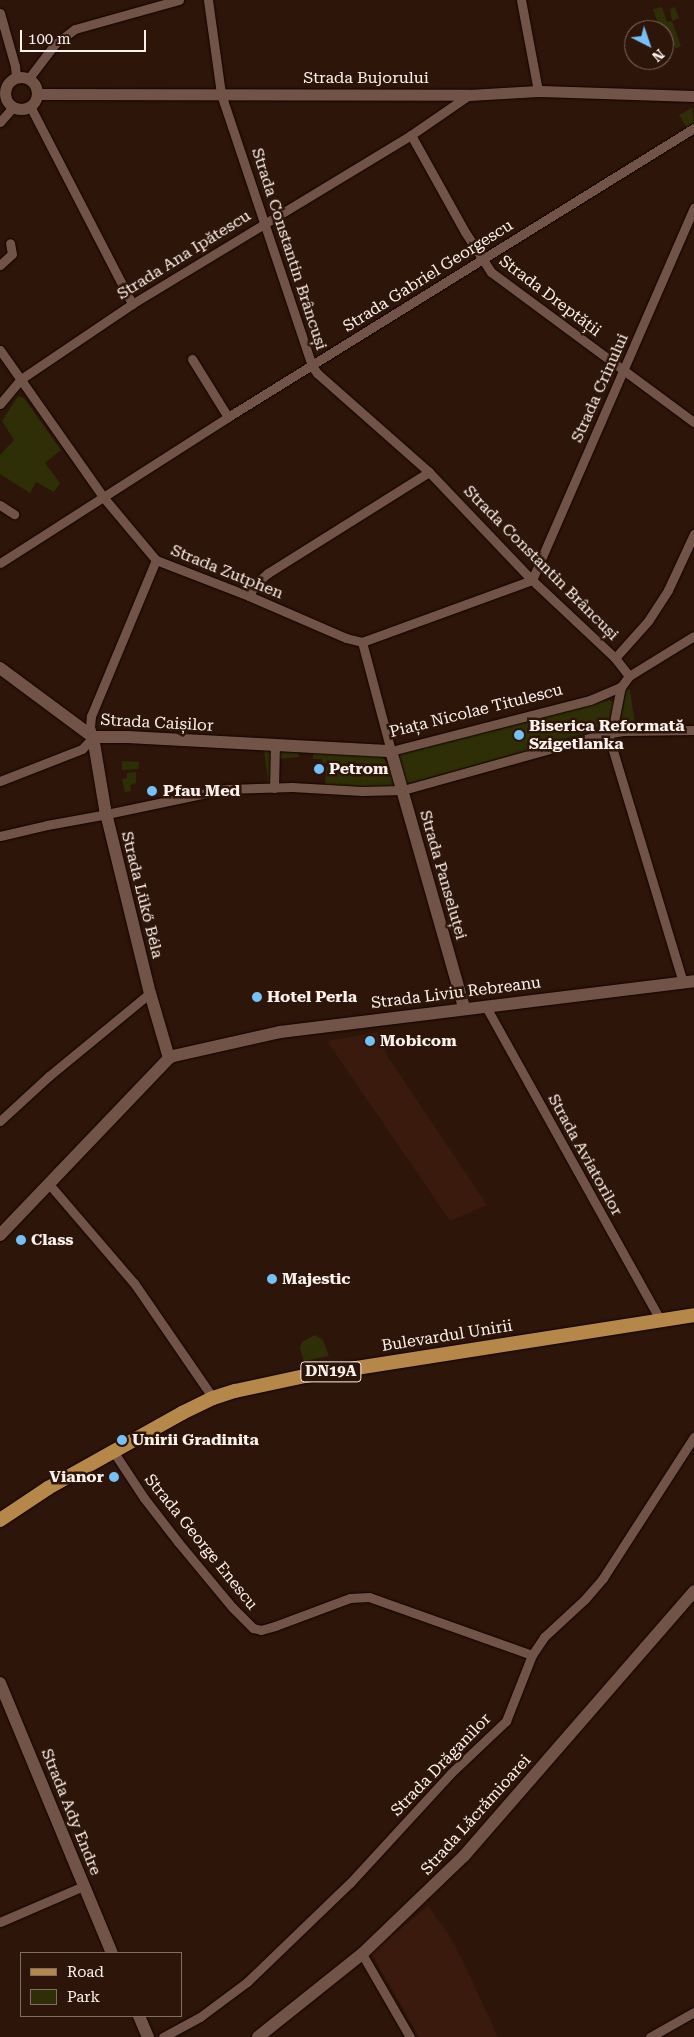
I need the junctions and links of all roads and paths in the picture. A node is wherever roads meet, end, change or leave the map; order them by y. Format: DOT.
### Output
graph roads {
  1 [pos="179,0"];
  2 [pos="208,0"];
  3 [pos="521,0"];
  4 [pos="0,13"];
  5 [pos="16,77"];
  6 [pos="29,78"];
  7 [pos="2,91"];
  8 [pos="538,91"];
  9 [pos="37,94"];
  10 [pos="221,94"];
  11 [pos="469,95"];
  12 [pos="694,96"];
  13 [pos="13,106"];
  14 [pos="30,106"];
  15 [pos="0,122"];
  16 [pos="694,128"];
  17 [pos="411,135"];
  18 [pos="694,208"];
  19 [pos="265,223"];
  20 [pos="10,243"];
  21 [pos="482,260"];
  22 [pos="0,265"];
  23 [pos="132,304"];
  24 [pos="0,350"];
  25 [pos="192,359"];
  26 [pos="312,366"];
  27 [pos="624,371"];
  28 [pos="21,379"];
  29 [pos="0,404"];
  30 [pos="228,417"];
  31 [pos="694,422"];
  32 [pos="429,472"];
  33 [pos="104,498"];
  34 [pos="0,505"];
  35 [pos="14,514"];
  36 [pos="694,534"];
  37 [pos="156,560"];
  38 [pos="0,563"];
  39 [pos="532,580"];
  40 [pos="249,596"];
  41 [pos="694,636"];
  42 [pos="362,642"];
  43 [pos="615,658"];
  44 [pos="0,668"];
  45 [pos="628,676"];
  46 [pos="621,687"];
  47 [pos="694,730"];
  48 [pos="608,734"];
  49 [pos="94,737"];
  50 [pos="275,745"];
  51 [pos="391,751"];
  52 [pos="0,781"];
  53 [pos="274,788"];
  54 [pos="403,790"];
  55 [pos="106,814"];
  56 [pos="0,836"];
  57 [pos="688,981"];
  58 [pos="150,993"];
  59 [pos="485,1005"];
  60 [pos="464,1007"];
  61 [pos="169,1058"];
  62 [pos="0,1122"];
  63 [pos="49,1184"];
  64 [pos="0,1235"];
  65 [pos="694,1315"];
  66 [pos="660,1320"];
  67 [pos="213,1398"];
  68 [pos="694,1437"];
  69 [pos="113,1451"];
  70 [pos="0,1520"];
  71 [pos="694,1591"];
  72 [pos="532,1655"];
  73 [pos="0,1683"];
  74 [pos="84,1886"];
  75 [pos="0,1922"];
  76 [pos="112,1952"];
  77 [pos="362,1954"];
  78 [pos="694,2012"];
  79 [pos="139,2017"];
  80 [pos="148,2037"];
  81 [pos="163,2037"];
  82 [pos="258,2037"];
  83 [pos="410,2037"];
  84 [pos="650,2037"];
  1 -- 6 [label="street"];
  2 -- 10 [label="street, Strada Constantin Brâncuși"];
  3 -- 8 [label="street"];
  4 -- 5 [label="street"];
  5 -- 6 [label="street"];
  5 -- 7 [label="street"];
  6 -- 9 [label="street"];
  7 -- 13 [label="street"];
  8 -- 11 [label="street, Strada Bujorului"];
  8 -- 12 [label="street, Strada Bujorului"];
  9 -- 10 [label="street, Strada Bujorului"];
  9 -- 14 [label="street"];
  10 -- 11 [label="street, Strada Bujorului"];
  10 -- 19 [label="street, Strada Constantin Brâncuși"];
  11 -- 17 [label="street, Strada Ana Ipătescu"];
  13 -- 14 [label="street"];
  13 -- 15 [label="street"];
  14 -- 23 [label="street"];
  16 -- 21 [label="street, Strada Gabriel Georgescu"];
  17 -- 19 [label="street, Strada Ana Ipătescu"];
  17 -- 21 [label="street, Strada Dreptății"];
  18 -- 27 [label="street, Strada Crinului"];
  19 -- 23 [label="street, Strada Ana Ipătescu"];
  19 -- 26 [label="street, Strada Constantin Brâncuși"];
  20 -- 22 [label="street"];
  21 -- 26 [label="street, Strada Gabriel Georgescu"];
  21 -- 27 [label="street, Strada Dreptății"];
  23 -- 28 [label="street, Strada Ana Ipătescu"];
  24 -- 28 [label="street, Strada Zutphen"];
  25 -- 30 [label="street"];
  26 -- 30 [label="street, Strada Gabriel Georgescu"];
  26 -- 32 [label="street, Strada Constantin Brâncuși"];
  27 -- 31 [label="street, Strada Dreptății"];
  27 -- 39 [label="street, Strada Crinului"];
  28 -- 29 [label="street, Strada Ana Ipătescu"];
  28 -- 33 [label="street, Strada Zutphen"];
  30 -- 33 [label="street, Strada Gabriel Georgescu"];
  32 -- 39 [label="street, Strada Constantin Brâncuși"];
  32 -- 40 [label="street"];
  33 -- 37 [label="street, Strada Zutphen"];
  33 -- 38 [label="street, Strada Gabriel Georgescu"];
  34 -- 35 [label="street"];
  36 -- 43 [label="street"];
  37 -- 40 [label="street, Strada Zutphen"];
  37 -- 49 [label="street"];
  39 -- 42 [label="street"];
  39 -- 43 [label="street, Strada Constantin Brâncuși"];
  40 -- 42 [label="street, Strada Zutphen"];
  41 -- 45 [label="street"];
  42 -- 51 [label="street"];
  43 -- 45 [label="street, Strada Constantin Brâncuși"];
  44 -- 49 [label="main road, Strada Caișilor"];
  45 -- 46 [label="street"];
  46 -- 48 [label="street"];
  46 -- 51 [label="street, Piața Nicolae Titulescu"];
  47 -- 48 [label="street"];
  48 -- 54 [label="street"];
  48 -- 57 [label="street"];
  49 -- 50 [label="main road, Strada Caișilor"];
  49 -- 52 [label="street"];
  49 -- 55 [label="main road, Strada Lükő Béla"];
  50 -- 51 [label="main road, Piața Nicolae Titulescu"];
  50 -- 53 [label="street"];
  51 -- 54 [label="main road, Strada Panseluței"];
  53 -- 54 [label="street"];
  53 -- 55 [label="street"];
  54 -- 60 [label="main road, Strada Panseluței"];
  55 -- 56 [label="street"];
  55 -- 58 [label="main road, Strada Lükő Béla"];
  57 -- 59 [label="main road, Strada Liviu Rebreanu"];
  58 -- 61 [label="main road, Strada Lükő Béla"];
  58 -- 62 [label="street"];
  59 -- 60 [label="main road, Strada Liviu Rebreanu"];
  59 -- 66 [label="street, Strada Aviatorilor"];
  60 -- 61 [label="main road, Strada Liviu Rebreanu"];
  61 -- 63 [label="main road"];
  63 -- 64 [label="main road"];
  63 -- 67 [label="street"];
  65 -- 66 [label="main road, Bulevardul Unirii / DN19A"];
  66 -- 67 [label="main road, Bulevardul Unirii / DN19A"];
  67 -- 69 [label="main road, Bulevardul Unirii / DN19A"];
  68 -- 72 [label="street, Strada Drăganilor"];
  69 -- 70 [label="main road, Bulevardul Unirii / DN19A"];
  69 -- 72 [label="street, Strada George Enescu"];
  71 -- 77 [label="main road, Strada Lăcrămioarei"];
  72 -- 81 [label="street, Strada Drăganilor"];
  73 -- 74 [label="main road, Strada Ady Endre"];
  74 -- 75 [label="street"];
  74 -- 76 [label="main road, Strada Ady Endre"];
  77 -- 82 [label="main road, Strada Lăcrămioarei"];
  77 -- 83 [label="street"];
  78 -- 84 [label="street"];
  79 -- 80 [label="main road"];
}
